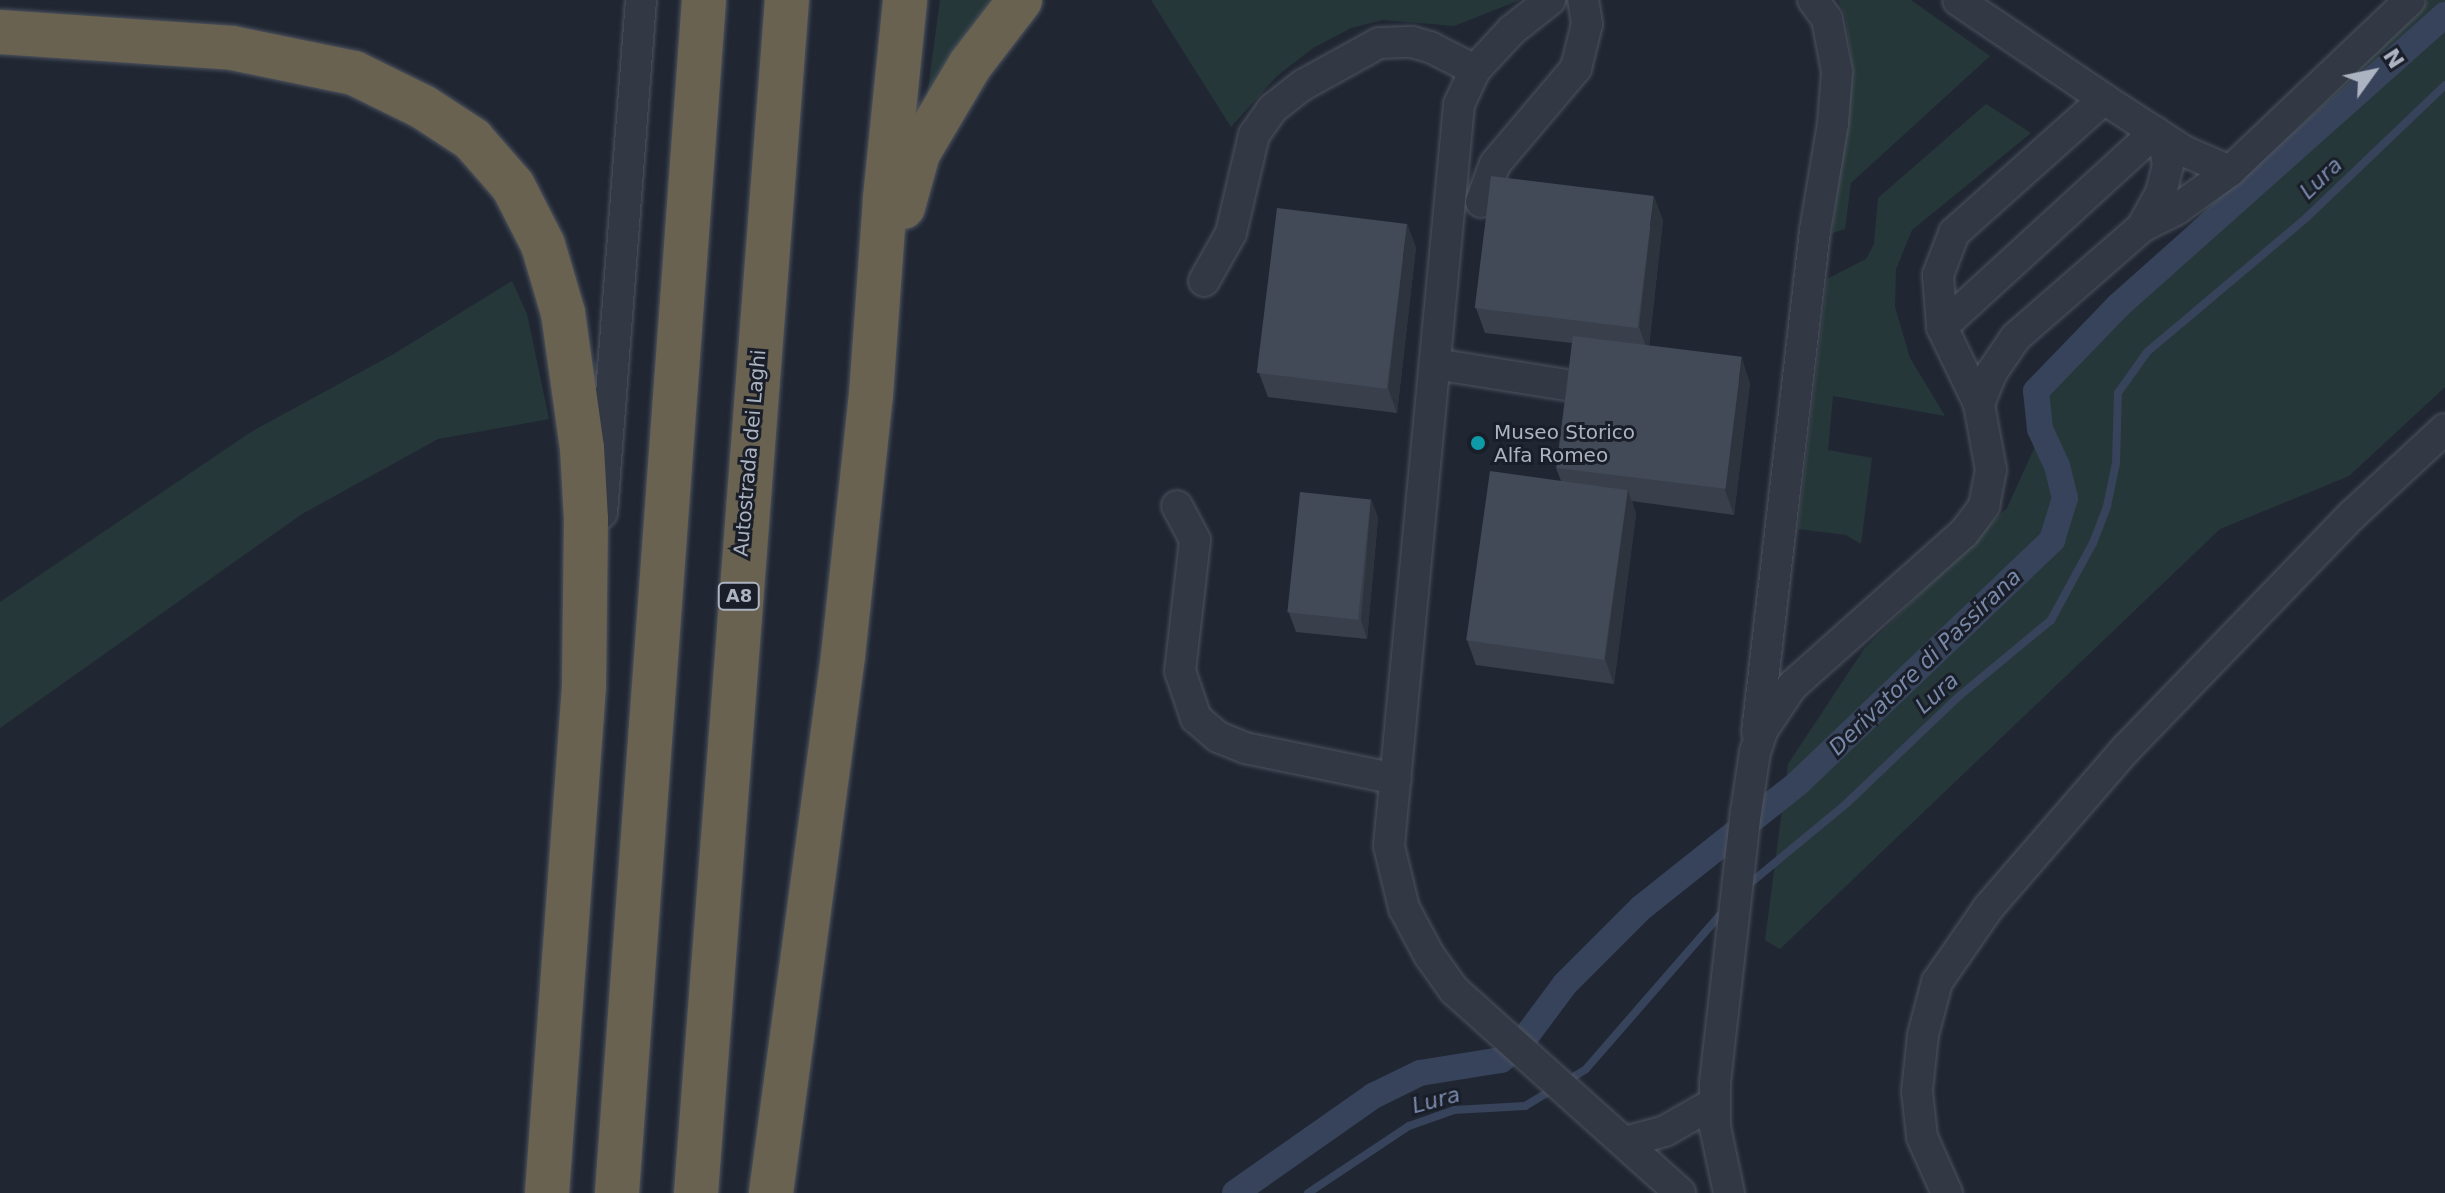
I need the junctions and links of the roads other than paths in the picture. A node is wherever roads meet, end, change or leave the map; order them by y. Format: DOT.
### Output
graph roads {
  1 [pos="641,0"];
  2 [pos="704,0"];
  3 [pos="787,0"];
  4 [pos="905,0"];
  5 [pos="1020,0"];
  6 [pos="1550,0"];
  7 [pos="1583,0"];
  8 [pos="1813,0"];
  9 [pos="1958,0"];
  10 [pos="2410,0"];
  11 [pos="0,32"];
  12 [pos="1475,70"];
  13 [pos="2104,99"];
  14 [pos="2159,135"];
  15 [pos="2230,171"];
  16 [pos="1481,202"];
  17 [pos="2142,227"];
  18 [pos="1204,281"];
  19 [pos="1942,327"];
  20 [pos="1435,364"];
  21 [pos="1566,385"];
  22 [pos="871,395"];
  23 [pos="1979,404"];
  24 [pos="2445,429"];
  25 [pos="1177,506"];
  26 [pos="584,686"];
  27 [pos="1755,752"];
  28 [pos="1396,779"];
  29 [pos="1714,1103"];
  30 [pos="1625,1142"];
  31 [pos="547,1193"];
  32 [pos="617,1193"];
  33 [pos="696,1193"];
  34 [pos="771,1193"];
  35 [pos="1680,1193"];
  36 [pos="1729,1193"];
  37 [pos="1947,1193"];
  1 -- 26 [label="street"];
  2 -- 32 [label="highway"];
  3 -- 33 [label="highway, Autostrada dei Laghi / A8"];
  4 -- 22 [label="highway"];
  5 -- 22 [label="highway"];
  6 -- 12 [label="street"];
  7 -- 16 [label="street"];
  8 -- 27 [label="street"];
  9 -- 13 [label="street"];
  10 -- 15 [label="street"];
  11 -- 26 [label="highway"];
  12 -- 18 [label="street"];
  12 -- 20 [label="street"];
  13 -- 14 [label="street"];
  13 -- 19 [label="street"];
  14 -- 15 [label="street"];
  14 -- 17 [label="street"];
  14 -- 19 [label="street"];
  15 -- 17 [label="street"];
  17 -- 23 [label="street"];
  19 -- 23 [label="street"];
  20 -- 21 [label="street"];
  20 -- 28 [label="street"];
  22 -- 34 [label="highway"];
  23 -- 27 [label="street"];
  24 -- 37 [label="street"];
  25 -- 28 [label="street"];
  26 -- 31 [label="highway"];
  27 -- 29 [label="street"];
  28 -- 30 [label="street"];
  29 -- 30 [label="street"];
  29 -- 36 [label="street"];
  30 -- 35 [label="street"];
}
